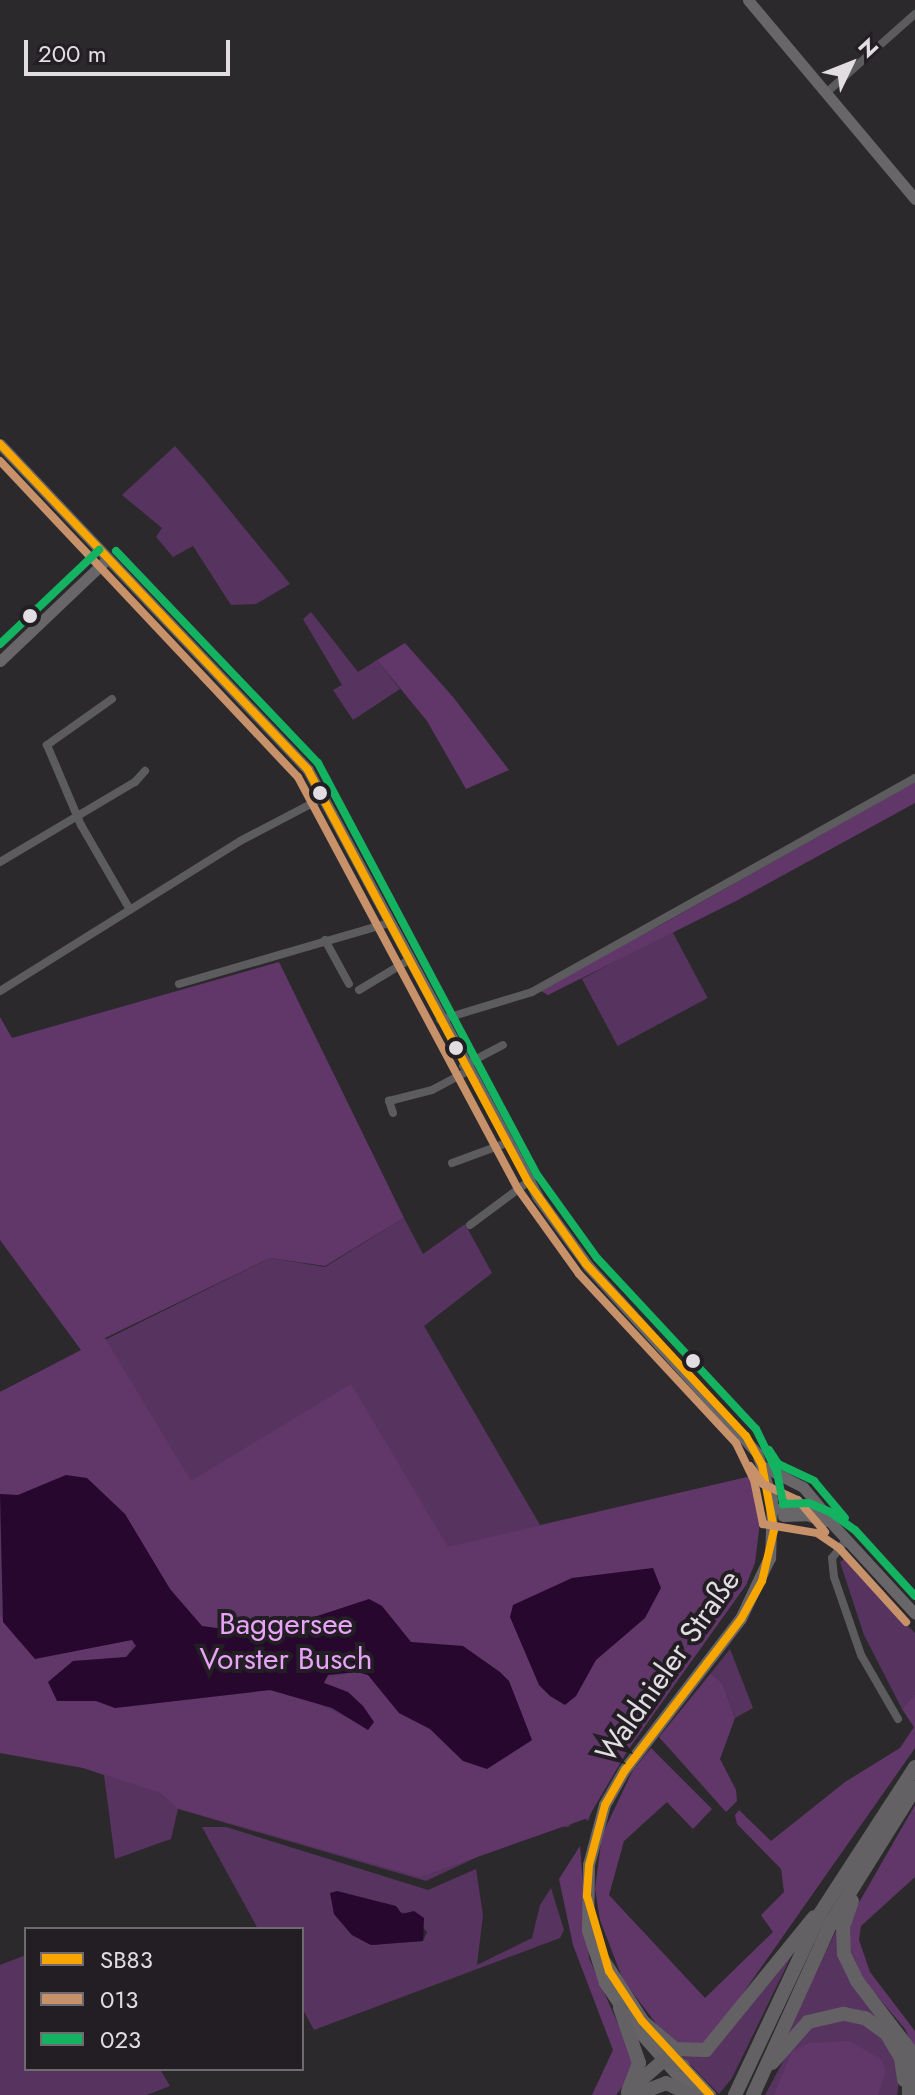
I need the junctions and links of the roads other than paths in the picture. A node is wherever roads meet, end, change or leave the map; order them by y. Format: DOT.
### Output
graph roads {
  1 [pos="748,0"];
  2 [pos="915,14"];
  3 [pos="826,93"];
  4 [pos="915,199"];
  5 [pos="0,444"];
  6 [pos="107,559"];
  7 [pos="2,655"];
  8 [pos="112,699"];
  9 [pos="145,771"];
  10 [pos="915,778"];
  11 [pos="324,797"];
  12 [pos="77,812"];
  13 [pos="0,862"];
  14 [pos="130,910"];
  15 [pos="389,923"];
  16 [pos="325,940"];
  17 [pos="409,960"];
  18 [pos="179,984"];
  19 [pos="349,984"];
  20 [pos="359,990"];
  21 [pos="0,991"];
  22 [pos="439,1021"];
  23 [pos="503,1045"];
  24 [pos="465,1069"];
  25 [pos="393,1113"];
  26 [pos="506,1143"];
  27 [pos="452,1163"];
  28 [pos="528,1182"];
  29 [pos="470,1225"];
  30 [pos="762,1465"];
  31 [pos="773,1513"];
  32 [pos="800,1515"];
  33 [pos="828,1517"];
  34 [pos="847,1539"];
  35 [pos="770,1558"];
  36 [pos="915,1614"];
  37 [pos="898,1719"];
  38 [pos="915,1767"];
  39 [pos="915,1788"];
  40 [pos="877,1846"];
  41 [pos="587,1896"];
  42 [pos="821,1912"];
  43 [pos="620,2008"];
  44 [pos="642,2021"];
  45 [pos="664,2060"];
  46 [pos="683,2066"];
  47 [pos="737,2093"];
  48 [pos="629,2094"];
  49 [pos="694,2095"];
  50 [pos="710,2095"];
  51 [pos="754,2095"];
  52 [pos="902,2095"];
  53 [pos="909,2095"];
  1 -- 3 [label="main road"];
  2 -- 3 [label="street"];
  3 -- 4 [label="main road"];
  5 -- 6 [label="main road"];
  6 -- 7 [label="main road"];
  6 -- 11 [label="main road"];
  8 -- 12 [label="street"];
  9 -- 12 [label="street"];
  10 -- 22 [label="street"];
  11 -- 14 [label="street"];
  11 -- 15 [label="main road"];
  12 -- 13 [label="street"];
  12 -- 14 [label="street"];
  14 -- 21 [label="street"];
  15 -- 16 [label="street"];
  15 -- 17 [label="main road"];
  16 -- 18 [label="street"];
  16 -- 19 [label="street"];
  17 -- 20 [label="street"];
  17 -- 22 [label="main road"];
  22 -- 24 [label="main road"];
  23 -- 24 [label="street"];
  24 -- 25 [label="street"];
  24 -- 26 [label="main road"];
  26 -- 27 [label="street"];
  26 -- 28 [label="main road"];
  28 -- 29 [label="street"];
  28 -- 30 [label="main road"];
  30 -- 31 [label="main road, Waldnieler Straße"];
  30 -- 33 [label="main road"];
  31 -- 32 [label="main road"];
  31 -- 33 [label="main road"];
  31 -- 35 [label="main road, Waldnieler Straße"];
  32 -- 34 [label="main road"];
  32 -- 35 [label="main road"];
  33 -- 34 [label="main road"];
  34 -- 36 [label="main road"];
  34 -- 37 [label="street"];
  35 -- 41 [label="main road, Waldnieler Straße"];
  38 -- 42 [label="highway"];
  39 -- 40 [label="highway"];
  40 -- 51 [label="highway"];
  40 -- 53 [label="highway"];
  41 -- 43 [label="main road, Waldnieler Straße"];
  41 -- 44 [label="main road, Waldnieler Straße"];
  42 -- 44 [label="highway"];
  42 -- 47 [label="highway"];
  43 -- 45 [label="main road, Waldnieler Straße"];
  43 -- 48 [label="highway"];
  44 -- 46 [label="main road, Waldnieler Straße"];
  45 -- 46 [label="highway"];
  45 -- 48 [label="highway"];
  45 -- 49 [label="main road, Waldnieler Straße"];
  46 -- 50 [label="main road, Waldnieler Straße"];
  48 -- 49 [label="highway"];
  51 -- 52 [label="highway"];
}
